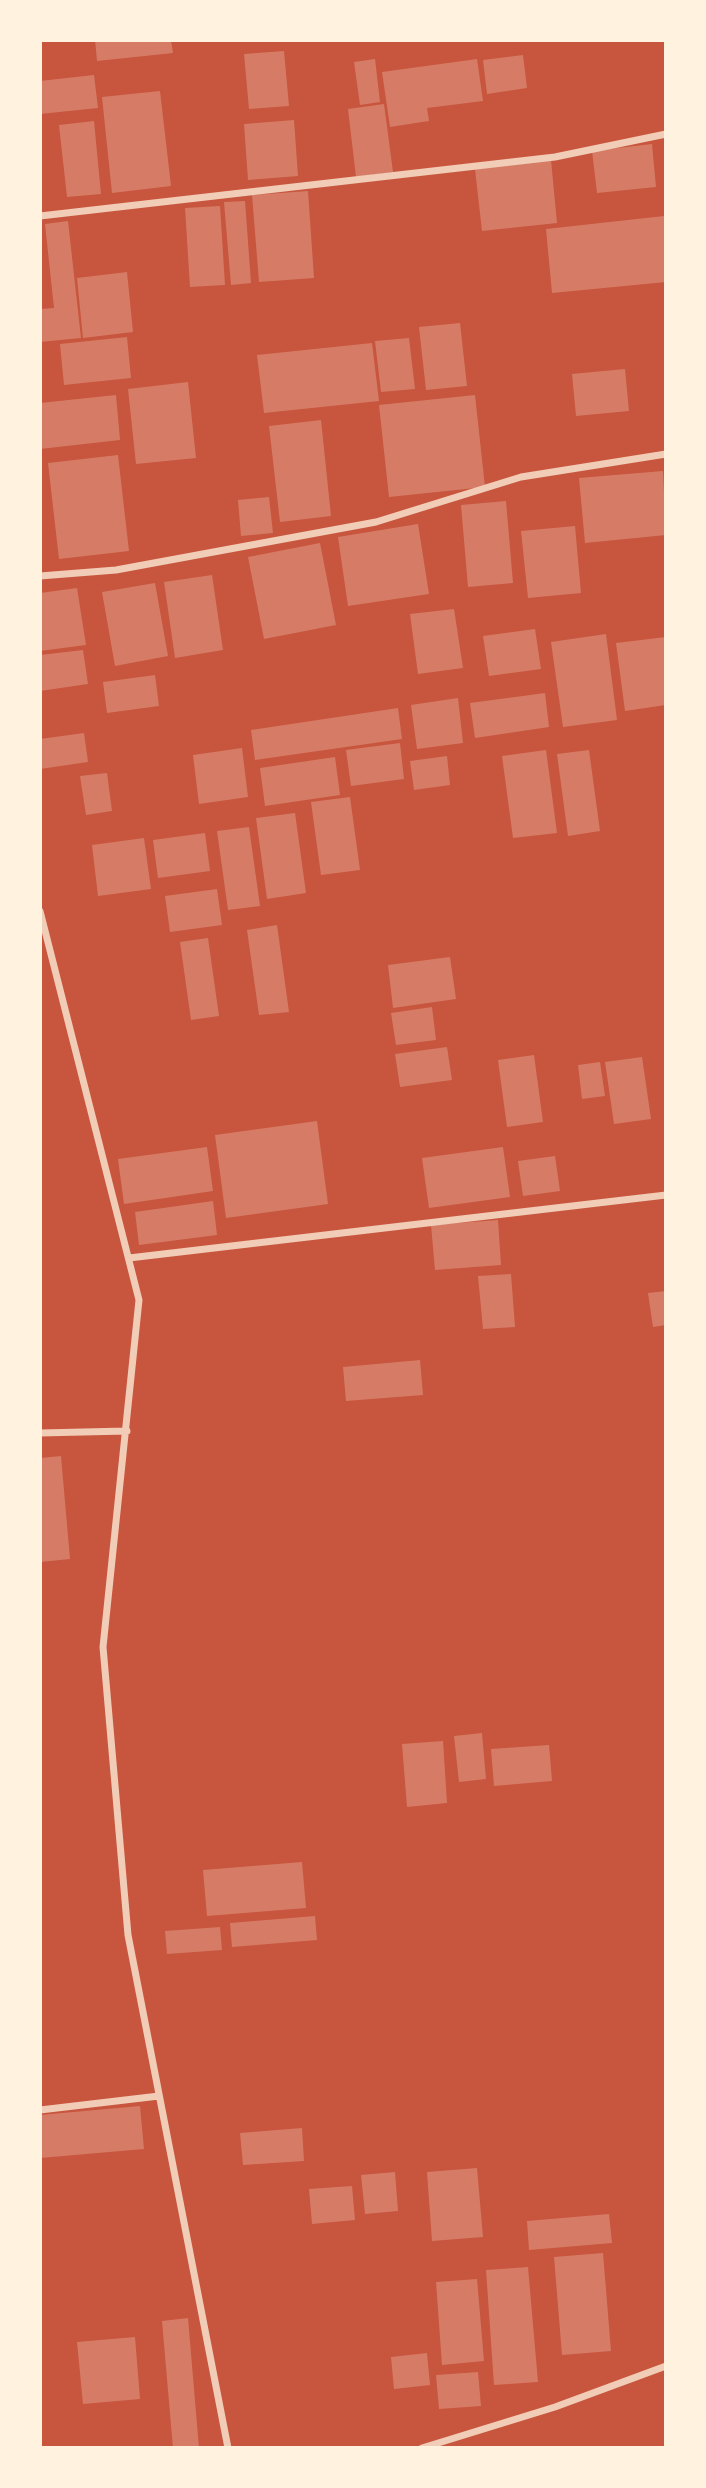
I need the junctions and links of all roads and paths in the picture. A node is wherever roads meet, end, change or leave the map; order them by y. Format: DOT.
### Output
graph roads {
  1 [pos="666,134"];
  2 [pos="40,216"];
  3 [pos="666,454"];
  4 [pos="40,576"];
  5 [pos="40,912"];
  6 [pos="666,1195"];
  7 [pos="129,1258"];
  8 [pos="127,1431"];
  9 [pos="40,1433"];
  10 [pos="159,2096"];
  11 [pos="40,2110"];
  12 [pos="666,2366"];
  13 [pos="228,2448"];
  14 [pos="422,2448"];
  1 -- 2 [label="street"];
  3 -- 4 [label="street"];
  5 -- 7 [label="street"];
  6 -- 7 [label="street"];
  7 -- 8 [label="street"];
  8 -- 9 [label="street"];
  8 -- 10 [label="street"];
  10 -- 11 [label="street"];
  10 -- 13 [label="street"];
  12 -- 14 [label="street"];
}
